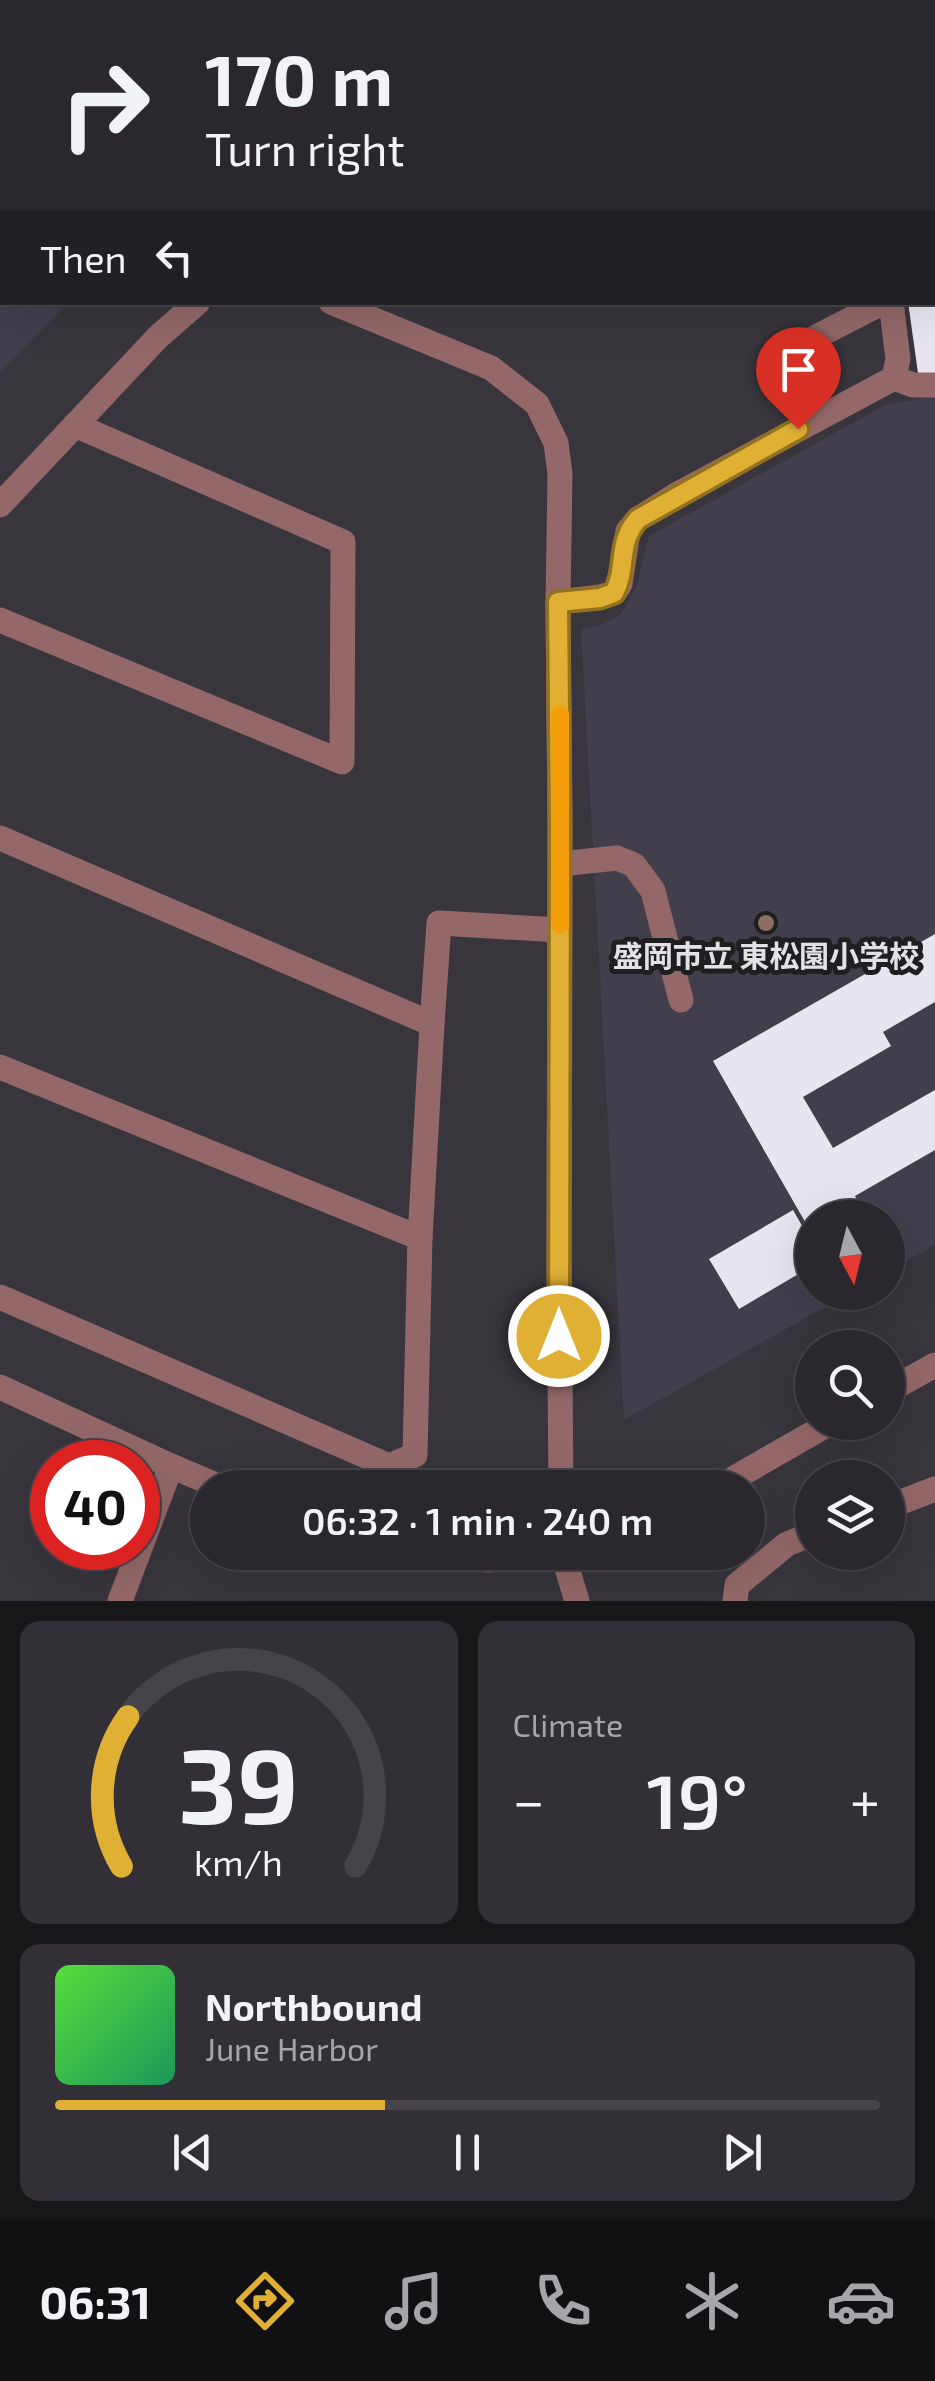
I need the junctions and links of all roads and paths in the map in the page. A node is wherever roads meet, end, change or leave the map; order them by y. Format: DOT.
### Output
graph roads {
  1 [pos="195,305"];
  2 [pos="337,305"];
  3 [pos="881,305"];
  4 [pos="888,305"];
  5 [pos="784,353"];
  6 [pos="894,378"];
  7 [pos="935,385"];
  8 [pos="76,425"];
  9 [pos="0,505"];
  10 [pos="558,602"];
  11 [pos="0,620"];
  12 [pos="0,838"];
  13 [pos="560,864"];
  14 [pos="560,930"];
  15 [pos="682,1000"];
  16 [pos="432,1024"];
  17 [pos="0,1067"];
  18 [pos="420,1238"];
  19 [pos="0,1296"];
  20 [pos="935,1364"];
  21 [pos="905,1382"];
  22 [pos="0,1387"];
  23 [pos="801,1440"];
  24 [pos="172,1466"];
  25 [pos="561,1470"];
  26 [pos="748,1470"];
  27 [pos="190,1474"];
  28 [pos="935,1489"];
  29 [pos="905,1500"];
  30 [pos="795,1541"];
  31 [pos="569,1570"];
  32 [pos="120,1601"];
  33 [pos="577,1601"];
  34 [pos="734,1601"];
  1 -- 8 [label="street"];
  2 -- 10 [label="street"];
  3 -- 5 [label="street"];
  4 -- 6 [label="street"];
  6 -- 7 [label="street"];
  6 -- 10 [label="street"];
  8 -- 9 [label="street"];
  8 -- 11 [label="street"];
  10 -- 13 [label="street"];
  12 -- 16 [label="street"];
  13 -- 14 [label="street"];
  13 -- 15 [label="street"];
  14 -- 16 [label="street"];
  14 -- 25 [label="street"];
  16 -- 18 [label="street"];
  17 -- 18 [label="street"];
  18 -- 19 [label="street"];
  20 -- 21 [label="street"];
  22 -- 24 [label="street"];
  23 -- 26 [label="street"];
  24 -- 27 [label="street"];
  24 -- 32 [label="street"];
  28 -- 29 [label="street"];
  30 -- 34 [label="street"];
  31 -- 33 [label="street"];
}
